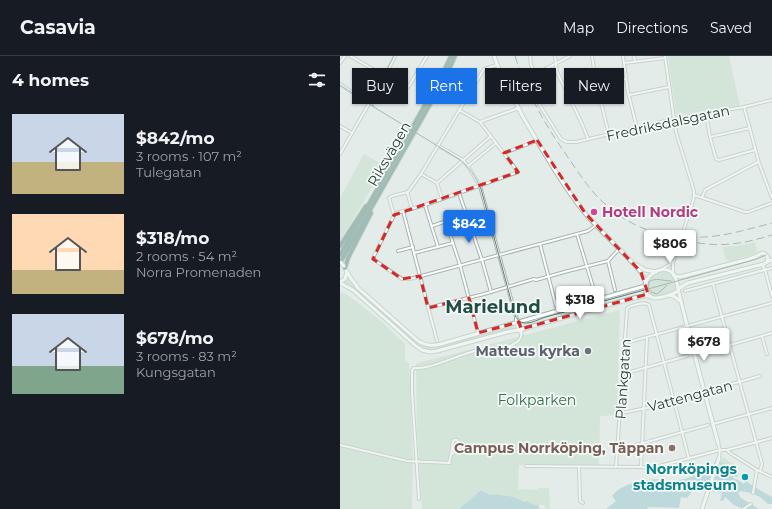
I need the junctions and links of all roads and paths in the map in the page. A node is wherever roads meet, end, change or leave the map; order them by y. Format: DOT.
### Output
graph roads {
  1 [pos="345,56"];
  2 [pos="350,56"];
  3 [pos="395,56"];
  4 [pos="427,56"];
  5 [pos="451,56"];
  6 [pos="455,56"];
  7 [pos="494,56"];
  8 [pos="530,56"];
  9 [pos="556,56"];
  10 [pos="570,56"];
  11 [pos="592,56"];
  12 [pos="623,56"];
  13 [pos="634,56"];
  14 [pos="665,57"];
  15 [pos="635,62"];
  16 [pos="340,63"];
  17 [pos="556,63"];
  18 [pos="624,63"];
  19 [pos="497,65"];
  20 [pos="371,68"];
  21 [pos="389,68"];
  22 [pos="532,68"];
  23 [pos="547,68"];
  24 [pos="594,68"];
  25 [pos="626,79"];
  26 [pos="340,84"];
  27 [pos="408,87"];
  28 [pos="564,87"];
  29 [pos="669,87"];
  30 [pos="352,92"];
  31 [pos="628,95"];
  32 [pos="772,100"];
  33 [pos="369,104"];
  34 [pos="540,104"];
  35 [pos="572,104"];
  36 [pos="601,104"];
  37 [pos="744,107"];
  38 [pos="519,108"];
  39 [pos="459,110"];
  40 [pos="706,114"];
  41 [pos="674,119"];
  42 [pos="480,122"];
  43 [pos="340,126"];
  44 [pos="638,128"];
  45 [pos="750,128"];
  46 [pos="352,133"];
  47 [pos="609,135"];
  48 [pos="491,136"];
  49 [pos="710,137"];
  50 [pos="588,139"];
  51 [pos="537,140"];
  52 [pos="496,144"];
  53 [pos="438,145"];
  54 [pos="755,150"];
  55 [pos="504,153"];
  56 [pos="340,154"];
  57 [pos="463,160"];
  58 [pos="758,162"];
  59 [pos="468,166"];
  60 [pos="421,174"];
  61 [pos="437,183"];
  62 [pos="480,186"];
  63 [pos="407,192"];
  64 [pos="459,193"];
  65 [pos="694,195"];
  66 [pos="374,198"];
  67 [pos="702,198"];
  68 [pos="772,198"];
  69 [pos="442,199"];
  70 [pos="772,203"];
  71 [pos="425,205"];
  72 [pos="412,209"];
  73 [pos="403,212"];
  74 [pos="467,214"];
  75 [pos="394,215"];
  76 [pos="446,222"];
  77 [pos="596,225"];
  78 [pos="432,226"];
  79 [pos="577,234"];
  80 [pos="453,242"];
  81 [pos="540,244"];
  82 [pos="340,246"];
  83 [pos="412,247"];
  84 [pos="438,247"];
  85 [pos="619,249"];
  86 [pos="398,251"];
  87 [pos="414,253"];
  88 [pos="772,253"];
  89 [pos="340,255"];
  90 [pos="500,255"];
  91 [pos="766,255"];
  92 [pos="674,258"];
  93 [pos="757,259"];
  94 [pos="482,260"];
  95 [pos="772,260"];
  96 [pos="608,261"];
  97 [pos="340,262"];
  98 [pos="764,263"];
  99 [pos="635,264"];
  100 [pos="460,265"];
  101 [pos="586,266"];
  102 [pos="772,268"];
  103 [pos="345,269"];
  104 [pos="660,270"];
  105 [pos="765,270"];
  106 [pos="656,272"];
  107 [pos="420,276"];
  108 [pos="674,276"];
  109 [pos="548,277"];
  110 [pos="340,283"];
  111 [pos="646,284"];
  112 [pos="714,284"];
  113 [pos="508,287"];
  114 [pos="678,289"];
  115 [pos="615,290"];
  116 [pos="492,292"];
  117 [pos="685,292"];
  118 [pos="669,295"];
  119 [pos="649,296"];
  120 [pos="772,296"];
  121 [pos="469,298"];
  122 [pos="597,300"];
  123 [pos="681,303"];
  124 [pos="772,303"];
  125 [pos="556,306"];
  126 [pos="428,308"];
  127 [pos="722,316"];
  128 [pos="518,322"];
  129 [pos="687,326"];
  130 [pos="520,329"];
  131 [pos="478,333"];
  132 [pos="772,333"];
  133 [pos="657,335"];
  134 [pos="762,336"];
  135 [pos="647,338"];
  136 [pos="437,341"];
  137 [pos="625,343"];
  138 [pos="730,345"];
  139 [pos="702,353"];
  140 [pos="767,354"];
  141 [pos="687,356"];
  142 [pos="664,363"];
  143 [pos="645,368"];
  144 [pos="623,374"];
  145 [pos="760,376"];
  146 [pos="739,383"];
  147 [pos="704,392"];
  148 [pos="674,400"];
  149 [pos="772,408"];
  150 [pos="643,409"];
  151 [pos="620,413"];
  152 [pos="748,414"];
  153 [pos="414,423"];
  154 [pos="418,423"];
  155 [pos="713,424"];
  156 [pos="708,425"];
  157 [pos="682,432"];
  158 [pos="772,438"];
  159 [pos="756,442"];
  160 [pos="642,443"];
  161 [pos="718,443"];
  162 [pos="340,446"];
  163 [pos="618,450"];
  164 [pos="720,450"];
  165 [pos="727,450"];
  166 [pos="451,455"];
  167 [pos="720,458"];
  168 [pos="689,459"];
  169 [pos="417,462"];
  170 [pos="526,466"];
  171 [pos="579,467"];
  172 [pos="616,467"];
  173 [pos="641,467"];
  174 [pos="758,470"];
  175 [pos="772,477"];
  176 [pos="753,493"];
  177 [pos="419,499"];
  178 [pos="583,503"];
  179 [pos="751,504"];
  180 [pos="702,509"];
  181 [pos="744,509"];
  1 -- 16 [label="street"];
  2 -- 20 [label="street"];
  3 -- 21 [label="street"];
  4 -- 27 [label="street"];
  5 -- 66 [label="highway, Riksvägen"];
  6 -- 66 [label="highway, Riksvägen"];
  7 -- 19 [label="main road"];
  8 -- 22 [label="street"];
  9 -- 17 [label="street"];
  10 -- 17 [label="street"];
  11 -- 24 [label="street"];
  12 -- 18 [label="street"];
  13 -- 15 [label="street"];
  14 -- 15 [label="street"];
  14 -- 29 [label="street"];
  15 -- 18 [label="street"];
  17 -- 23 [label="street"];
  17 -- 28 [label="street"];
  18 -- 25 [label="street"];
  19 -- 38 [label="main road"];
  19 -- 39 [label="street"];
  25 -- 31 [label="street"];
  26 -- 30 [label="street"];
  29 -- 31 [label="street"];
  29 -- 41 [label="street"];
  31 -- 44 [label="street"];
  32 -- 37 [label="street, Fredriksdalsgatan"];
  33 -- 46 [label="street"];
  34 -- 50 [label="street, Fredriksdalsgatan"];
  35 -- 50 [label="street"];
  36 -- 47 [label="street"];
  37 -- 40 [label="street, Fredriksdalsgatan"];
  37 -- 45 [label="street"];
  38 -- 42 [label="street"];
  38 -- 51 [label="main road"];
  39 -- 42 [label="street"];
  39 -- 53 [label="street"];
  40 -- 41 [label="street, Fredriksdalsgatan"];
  40 -- 49 [label="street"];
  41 -- 44 [label="street, Fredriksdalsgatan"];
  41 -- 65 [label="street"];
  42 -- 48 [label="street"];
  43 -- 46 [label="street"];
  44 -- 47 [label="street, Fredriksdalsgatan"];
  45 -- 49 [label="street"];
  45 -- 54 [label="street"];
  46 -- 56 [label="street"];
  47 -- 50 [label="street, Fredriksdalsgatan"];
  48 -- 52 [label="street"];
  48 -- 57 [label="street"];
  49 -- 54 [label="street"];
  51 -- 55 [label="street"];
  51 -- 77 [label="main road"];
  52 -- 55 [label="street"];
  52 -- 59 [label="street"];
  53 -- 57 [label="street"];
  53 -- 60 [label="street"];
  54 -- 58 [label="street"];
  55 -- 62 [label="street"];
  57 -- 59 [label="street"];
  57 -- 61 [label="street"];
  58 -- 67 [label="street"];
  58 -- 68 [label="street"];
  59 -- 62 [label="street"];
  60 -- 61 [label="street"];
  60 -- 63 [label="street"];
  61 -- 69 [label="street"];
  62 -- 64 [label="street"];
  62 -- 90 [label="street"];
  63 -- 72 [label="street"];
  63 -- 75 [label="street"];
  64 -- 69 [label="street"];
  64 -- 74 [label="street"];
  65 -- 67 [label="street"];
  65 -- 92 [label="street, bridge"];
  66 -- 82 [label="highway"];
  66 -- 89 [label="highway, Riksvägen"];
  66 -- 97 [label="highway, Riksvägen"];
  66 -- 103 [label="highway"];
  67 -- 70 [label="street"];
  69 -- 71 [label="street"];
  71 -- 72 [label="street"];
  71 -- 78 [label="street"];
  72 -- 73 [label="street"];
  73 -- 75 [label="street"];
  73 -- 83 [label="street"];
  74 -- 76 [label="street"];
  74 -- 94 [label="street"];
  75 -- 107 [label="street"];
  76 -- 78 [label="street"];
  76 -- 80 [label="street"];
  77 -- 79 [label="street"];
  77 -- 85 [label="main road"];
  78 -- 84 [label="street"];
  79 -- 81 [label="street"];
  79 -- 101 [label="street"];
  80 -- 84 [label="street"];
  80 -- 100 [label="street"];
  81 -- 90 [label="street"];
  81 -- 109 [label="street"];
  83 -- 86 [label="street"];
  83 -- 87 [label="street"];
  84 -- 87 [label="street"];
  85 -- 96 [label="street"];
  85 -- 99 [label="main road"];
  87 -- 107 [label="street"];
  88 -- 91 [label="main road"];
  90 -- 94 [label="street"];
  90 -- 113 [label="street"];
  91 -- 93 [label="main road"];
  91 -- 98 [label="main road"];
  92 -- 104 [label="street"];
  92 -- 108 [label="street"];
  93 -- 98 [label="main road"];
  93 -- 108 [label="main road"];
  94 -- 100 [label="street"];
  94 -- 116 [label="street"];
  95 -- 98 [label="main road"];
  96 -- 101 [label="street"];
  96 -- 115 [label="street"];
  97 -- 103 [label="main road, bridge"];
  98 -- 105 [label="street"];
  98 -- 114 [label="main road"];
  99 -- 106 [label="main road"];
  99 -- 111 [label="main road"];
  100 -- 107 [label="street"];
  100 -- 121 [label="street"];
  101 -- 109 [label="street"];
  101 -- 122 [label="street"];
  102 -- 105 [label="street"];
  103 -- 110 [label="main road"];
  103 -- 131 [label="main road"];
  104 -- 106 [label="main road"];
  104 -- 108 [label="main road"];
  105 -- 112 [label="street"];
  105 -- 120 [label="street"];
  106 -- 111 [label="main road"];
  107 -- 126 [label="street"];
  108 -- 114 [label="main road"];
  109 -- 113 [label="street"];
  109 -- 125 [label="street"];
  110 -- 130 [label="main road"];
  111 -- 119 [label="main road"];
  111 -- 122 [label="main road"];
  112 -- 117 [label="street"];
  112 -- 127 [label="street"];
  113 -- 116 [label="street"];
  113 -- 128 [label="street"];
  114 -- 118 [label="main road"];
  114 -- 123 [label="main road"];
  116 -- 121 [label="street"];
  118 -- 119 [label="main road"];
  118 -- 123 [label="main road"];
  119 -- 130 [label="main road"];
  121 -- 126 [label="street"];
  121 -- 131 [label="street"];
  122 -- 128 [label="main road"];
  123 -- 129 [label="main road"];
  124 -- 127 [label="street"];
  126 -- 136 [label="street"];
  127 -- 129 [label="street"];
  127 -- 138 [label="street"];
  128 -- 130 [label="street"];
  128 -- 131 [label="main road"];
  129 -- 133 [label="street"];
  129 -- 147 [label="main road"];
  130 -- 153 [label="street"];
  132 -- 134 [label="street"];
  133 -- 135 [label="street"];
  133 -- 137 [label="street, Plankgatan"];
  133 -- 142 [label="street"];
  134 -- 138 [label="street"];
  134 -- 140 [label="street"];
  135 -- 137 [label="street"];
  135 -- 143 [label="street"];
  137 -- 144 [label="street, Plankgatan"];
  138 -- 139 [label="street"];
  138 -- 146 [label="street"];
  141 -- 142 [label="street"];
  142 -- 143 [label="street"];
  142 -- 148 [label="street"];
  143 -- 144 [label="street"];
  143 -- 150 [label="street"];
  144 -- 151 [label="street, Plankgatan"];
  145 -- 146 [label="street, Vattengatan"];
  146 -- 147 [label="street, Vattengatan"];
  146 -- 152 [label="street"];
  147 -- 148 [label="street, Vattengatan"];
  147 -- 155 [label="main road"];
  148 -- 150 [label="street, Vattengatan"];
  148 -- 157 [label="street"];
  149 -- 152 [label="street"];
  150 -- 151 [label="street, Vattengatan"];
  150 -- 160 [label="street"];
  151 -- 163 [label="street, Plankgatan"];
  152 -- 155 [label="street"];
  152 -- 159 [label="street"];
  153 -- 154 [label="street"];
  153 -- 169 [label="street"];
  155 -- 161 [label="main road"];
  156 -- 157 [label="street"];
  157 -- 160 [label="street"];
  157 -- 168 [label="street"];
  158 -- 159 [label="street"];
  159 -- 165 [label="street"];
  159 -- 174 [label="street"];
  160 -- 163 [label="street"];
  160 -- 173 [label="street"];
  161 -- 164 [label="street"];
  162 -- 169 [label="street"];
  163 -- 172 [label="street, Plankgatan"];
  164 -- 165 [label="street"];
  164 -- 167 [label="street"];
  164 -- 168 [label="street"];
  165 -- 174 [label="street"];
  166 -- 166 [label="street"];
  166 -- 169 [label="street"];
  167 -- 180 [label="main road"];
  168 -- 173 [label="street"];
  169 -- 177 [label="street"];
  170 -- 171 [label="street"];
  171 -- 172 [label="street"];
  171 -- 178 [label="street"];
  172 -- 173 [label="street"];
  174 -- 175 [label="street"];
  174 -- 176 [label="street"];
  179 -- 181 [label="street"];
}
